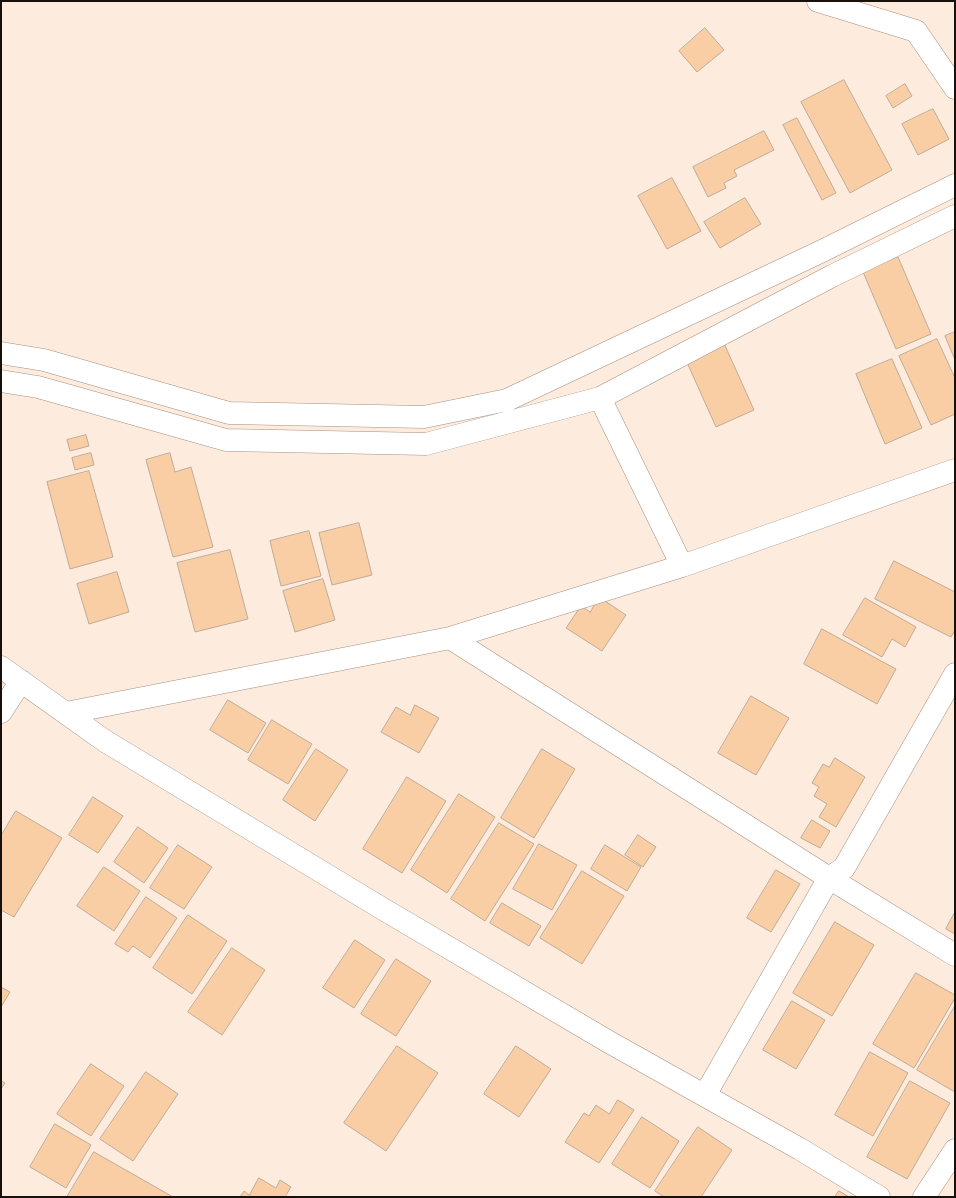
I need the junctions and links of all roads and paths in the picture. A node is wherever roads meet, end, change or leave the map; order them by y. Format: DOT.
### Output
graph roads {
  1 [pos="818,1"];
  2 [pos="955,88"];
  3 [pos="955,185"];
  4 [pos="955,216"];
  5 [pos="1,353"];
  6 [pos="1,381"];
  7 [pos="600,398"];
  8 [pos="955,470"];
  9 [pos="682,566"];
  10 [pos="450,638"];
  11 [pos="1,667"];
  12 [pos="955,674"];
  13 [pos="20,681"];
  14 [pos="1,712"];
  15 [pos="66,713"];
  16 [pos="830,878"];
  17 [pos="955,955"];
  18 [pos="705,1095"];
  19 [pos="955,1150"];
  20 [pos="879,1197"];
  21 [pos="924,1197"];
  1 -- 2 [label="street"];
  3 -- 5 [label="street"];
  4 -- 7 [label="street"];
  6 -- 7 [label="street"];
  7 -- 9 [label="street"];
  8 -- 9 [label="street"];
  9 -- 10 [label="street"];
  10 -- 15 [label="street"];
  10 -- 16 [label="street"];
  11 -- 13 [label="street"];
  12 -- 16 [label="street"];
  13 -- 14 [label="street"];
  13 -- 15 [label="street"];
  15 -- 18 [label="street"];
  16 -- 17 [label="street"];
  16 -- 18 [label="street"];
  18 -- 20 [label="street"];
  19 -- 21 [label="street"];
}
